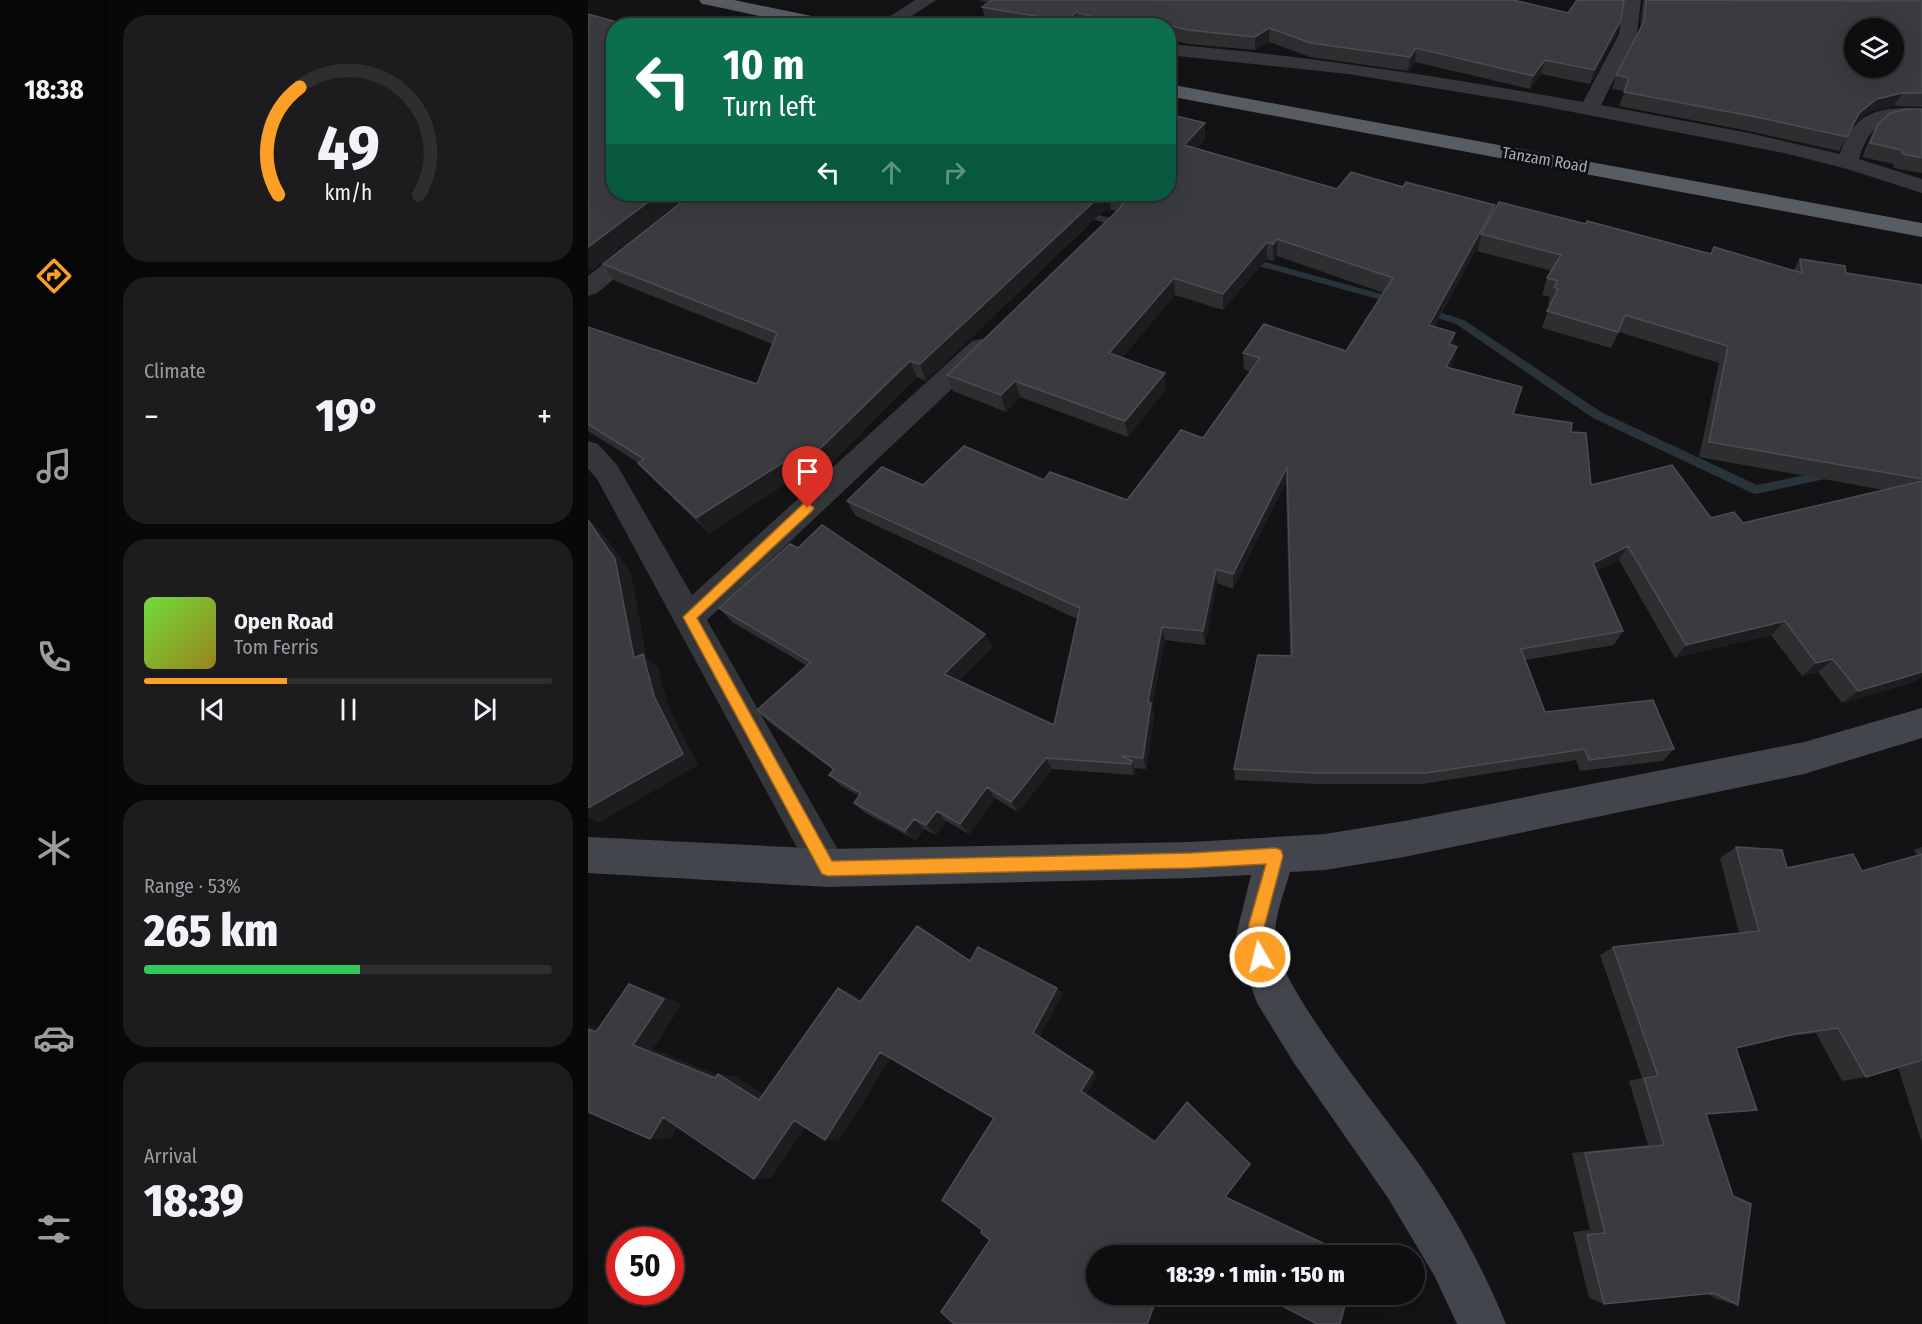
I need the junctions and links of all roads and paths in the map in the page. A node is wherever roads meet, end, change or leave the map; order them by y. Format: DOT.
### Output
graph roads {
  1 [pos="708,0"];
  2 [pos="927,0"];
  3 [pos="1632,0"];
  4 [pos="797,18"];
  5 [pos="897,18"];
  6 [pos="1176,50"];
  7 [pos="1176,91"];
  8 [pos="1589,108"];
  9 [pos="1922,115"];
  10 [pos="1848,161"];
  11 [pos="1922,186"];
  12 [pos="698,201"];
  13 [pos="1922,230"];
  14 [pos="588,288"];
  15 [pos="1002,326"];
  16 [pos="588,451"];
  17 [pos="689,617"];
  18 [pos="1922,723"];
  19 [pos="588,855"];
  20 [pos="1276,856"];
  21 [pos="828,868"];
  22 [pos="1482,1324"];
  1 -- 4 [label="highway"];
  2 -- 5 [label="street"];
  3 -- 8 [label="street"];
  6 -- 8 [label="street"];
  7 -- 13 [label="highway, Tanzam Road"];
  8 -- 10 [label="street"];
  9 -- 10 [label="street"];
  10 -- 11 [label="street"];
  12 -- 14 [label="street"];
  15 -- 17 [label="street"];
  16 -- 17 [label="street"];
  17 -- 21 [label="street"];
  18 -- 20 [label="main road"];
  19 -- 21 [label="main road"];
  20 -- 21 [label="main road"];
  20 -- 22 [label="main road"];
}
